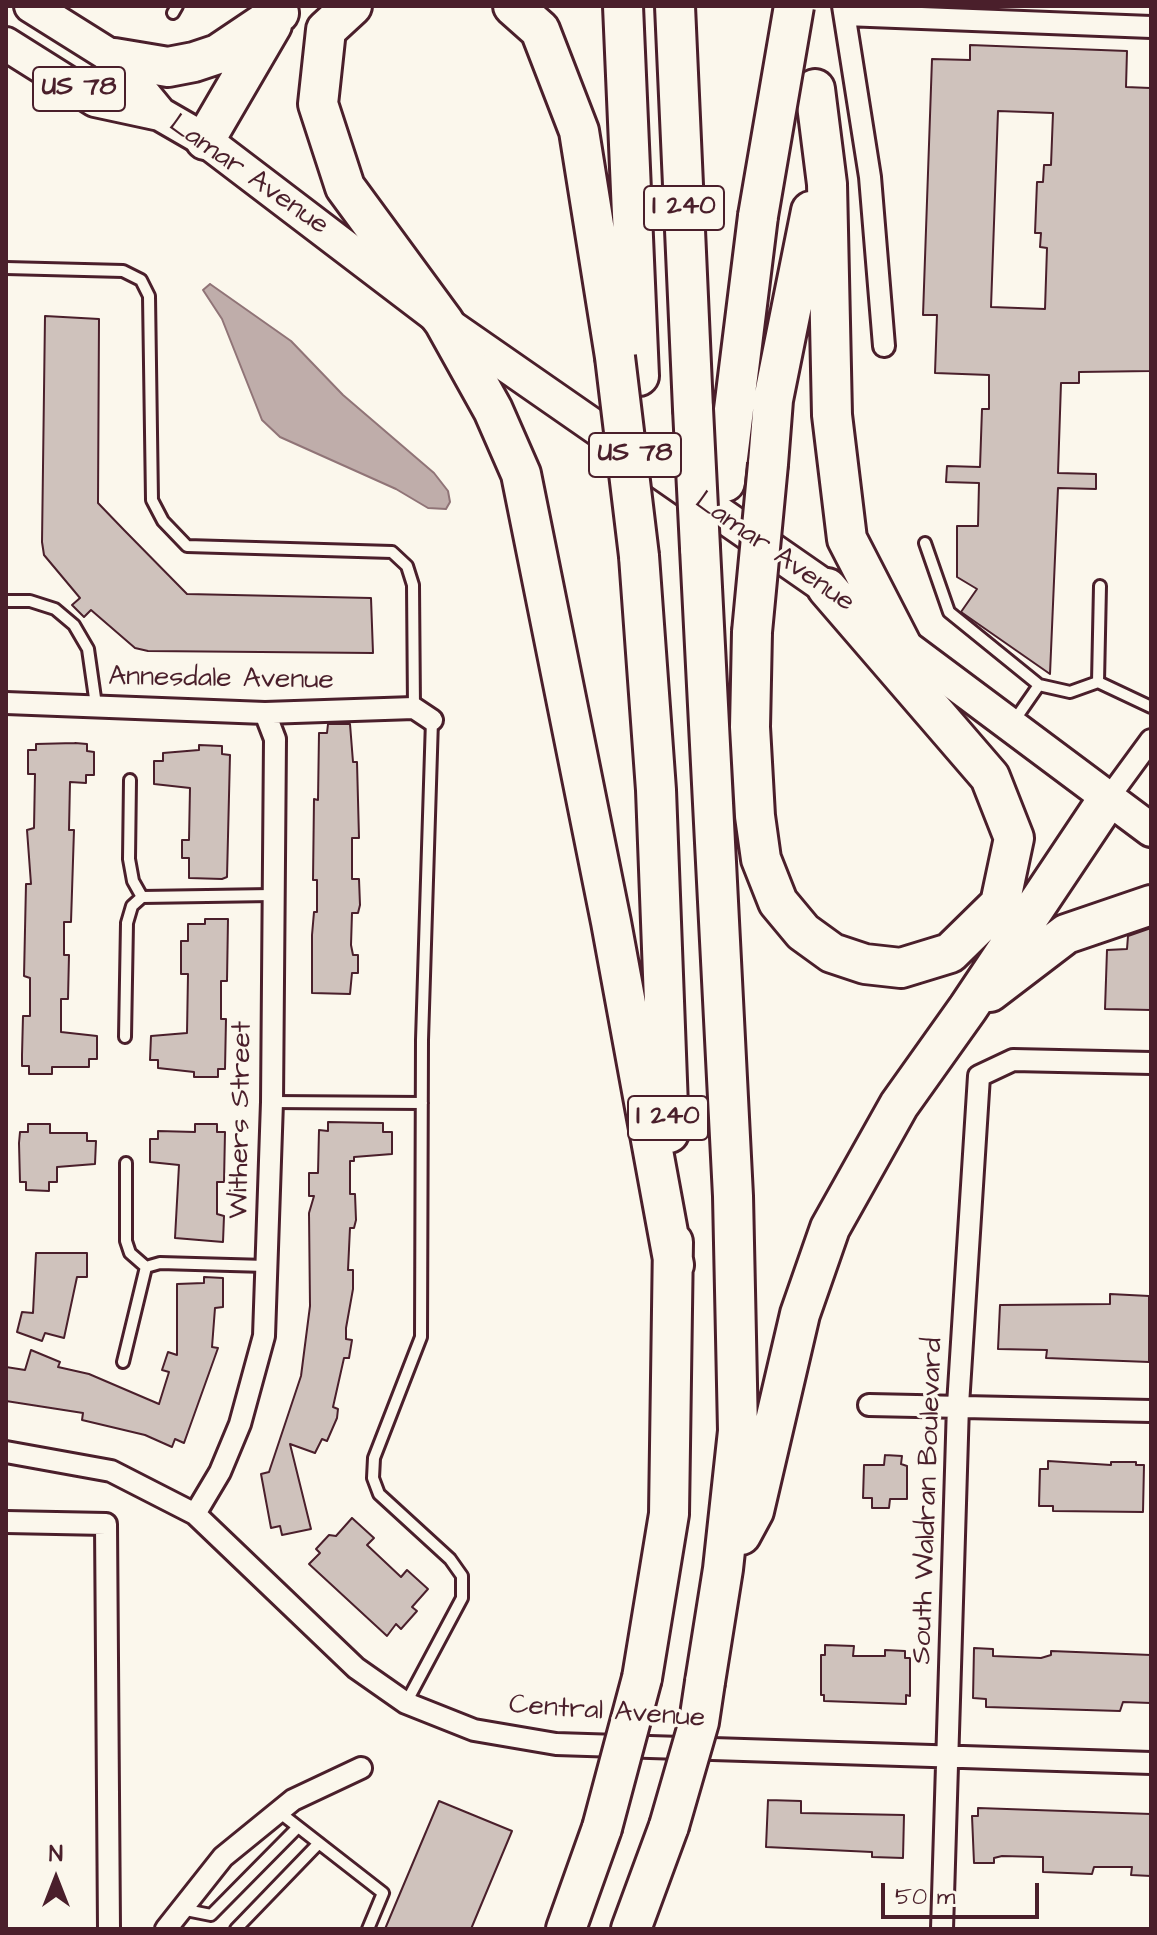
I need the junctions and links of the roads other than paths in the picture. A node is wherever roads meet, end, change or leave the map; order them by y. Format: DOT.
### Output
graph roads {
  1 [pos="31,6"];
  2 [pos="352,6"];
  3 [pos="513,6"];
  4 [pos="623,6"];
  5 [pos="675,6"];
  6 [pos="782,6"];
  7 [pos="794,6"];
  8 [pos="281,10"];
  9 [pos="844,10"];
  10 [pos="1151,27"];
  11 [pos="6,46"];
  12 [pos="114,58"];
  13 [pos="815,89"];
  14 [pos="160,114"];
  15 [pos="205,140"];
  16 [pos="6,268"];
  17 [pos="444,322"];
  18 [pos="884,346"];
  19 [pos="627,367"];
  20 [pos="925,543"];
  21 [pos="700,548"];
  22 [pos="1100,586"];
  23 [pos="827,588"];
  24 [pos="6,601"];
  25 [pos="901,644"];
  26 [pos="1098,682"];
  27 [pos="1039,685"];
  28 [pos="6,703"];
  29 [pos="96,705"];
  30 [pos="1151,707"];
  31 [pos="414,708"];
  32 [pos="265,713"];
  33 [pos="432,720"];
  34 [pos="1011,726"];
  35 [pos="1151,740"];
  36 [pos="130,780"];
  37 [pos="1107,800"];
  38 [pos="1151,830"];
  39 [pos="272,895"];
  40 [pos="142,897"];
  41 [pos="1151,905"];
  42 [pos="968,1008"];
  43 [pos="125,1037"];
  44 [pos="1151,1063"];
  45 [pos="272,1102"];
  46 [pos="422,1103"];
  47 [pos="126,1163"];
  48 [pos="674,1265"];
  49 [pos="266,1266"];
  50 [pos="146,1267"];
  51 [pos="123,1362"];
  52 [pos="869,1405"];
  53 [pos="958,1405"];
  54 [pos="1151,1411"];
  55 [pos="6,1452"];
  56 [pos="195,1514"];
  57 [pos="6,1522"];
  58 [pos="723,1569"];
  59 [pos="406,1703"];
  60 [pos="949,1756"];
  61 [pos="1151,1763"];
  62 [pos="361,1768"];
  63 [pos="279,1812"];
  64 [pos="298,1827"];
  65 [pos="319,1843"];
  66 [pos="181,1909"];
  67 [pos="109,1929"];
  68 [pos="166,1929"];
  69 [pos="236,1929"];
  70 [pos="368,1929"];
  71 [pos="566,1929"];
  72 [pos="631,1929"];
  73 [pos="944,1929"];
  1 -- 12 [label="main road, US 78"];
  2 -- 17 [label="highway"];
  3 -- 19 [label="highway"];
  4 -- 19 [label="highway, I 240"];
  5 -- 21 [label="highway, I 240, bridge"];
  6 -- 13 [label="highway"];
  7 -- 21 [label="highway, bridge"];
  8 -- 12 [label="highway"];
  8 -- 15 [label="highway"];
  9 -- 10 [label="street"];
  9 -- 18 [label="street"];
  11 -- 14 [label="main road, US 78"];
  12 -- 14 [label="main road, US 78"];
  13 -- 23 [label="highway, bridge"];
  13 -- 25 [label="highway"];
  14 -- 15 [label="main road, Lamar Avenue / US 78"];
  15 -- 17 [label="main road, Lamar Avenue / US 78"];
  16 -- 31 [label="lane"];
  17 -- 23 [label="main road, Lamar Avenue / US 78"];
  17 -- 48 [label="highway"];
  19 -- 48 [label="highway, I 240, bridge"];
  20 -- 27 [label="lane"];
  21 -- 58 [label="highway, I 240"];
  22 -- 26 [label="lane"];
  23 -- 25 [label="main road, Lamar Avenue / US 78"];
  24 -- 29 [label="lane"];
  25 -- 34 [label="main road, Lamar Avenue / US 78"];
  26 -- 27 [label="lane"];
  26 -- 30 [label="lane"];
  27 -- 34 [label="lane"];
  28 -- 29 [label="street, Annesdale Avenue"];
  29 -- 32 [label="street, Annesdale Avenue"];
  31 -- 32 [label="street, Annesdale Avenue"];
  31 -- 33 [label="street"];
  32 -- 39 [label="street, Withers Street"];
  33 -- 46 [label="lane"];
  34 -- 37 [label="main road, Lamar Avenue / US 78"];
  35 -- 37 [label="street"];
  36 -- 40 [label="lane"];
  37 -- 38 [label="main road, Lamar Avenue / US 78"];
  37 -- 42 [label="highway"];
  39 -- 40 [label="lane"];
  39 -- 45 [label="street, Withers Street"];
  40 -- 43 [label="lane"];
  41 -- 42 [label="highway"];
  42 -- 58 [label="highway"];
  44 -- 53 [label="street, South Waldran Boulevard"];
  45 -- 46 [label="lane"];
  45 -- 49 [label="street, Withers Street"];
  46 -- 59 [label="lane"];
  47 -- 50 [label="lane"];
  48 -- 71 [label="highway, I 240, bridge"];
  49 -- 50 [label="lane"];
  49 -- 56 [label="street, Withers Street"];
  50 -- 51 [label="lane"];
  52 -- 53 [label="street"];
  53 -- 54 [label="street"];
  53 -- 60 [label="street, South Waldran Boulevard"];
  55 -- 56 [label="street, Central Avenue"];
  56 -- 59 [label="street, Central Avenue"];
  57 -- 67 [label="street"];
  58 -- 72 [label="highway, I 240, bridge"];
  59 -- 60 [label="street, Central Avenue"];
  60 -- 61 [label="street, Central Avenue"];
  60 -- 73 [label="street, South Waldran Boulevard"];
  62 -- 63 [label="street"];
  63 -- 64 [label="lane"];
  63 -- 66 [label="street"];
  64 -- 65 [label="lane"];
  64 -- 66 [label="lane"];
  65 -- 69 [label="lane"];
  65 -- 70 [label="lane"];
  66 -- 68 [label="street"];
}
